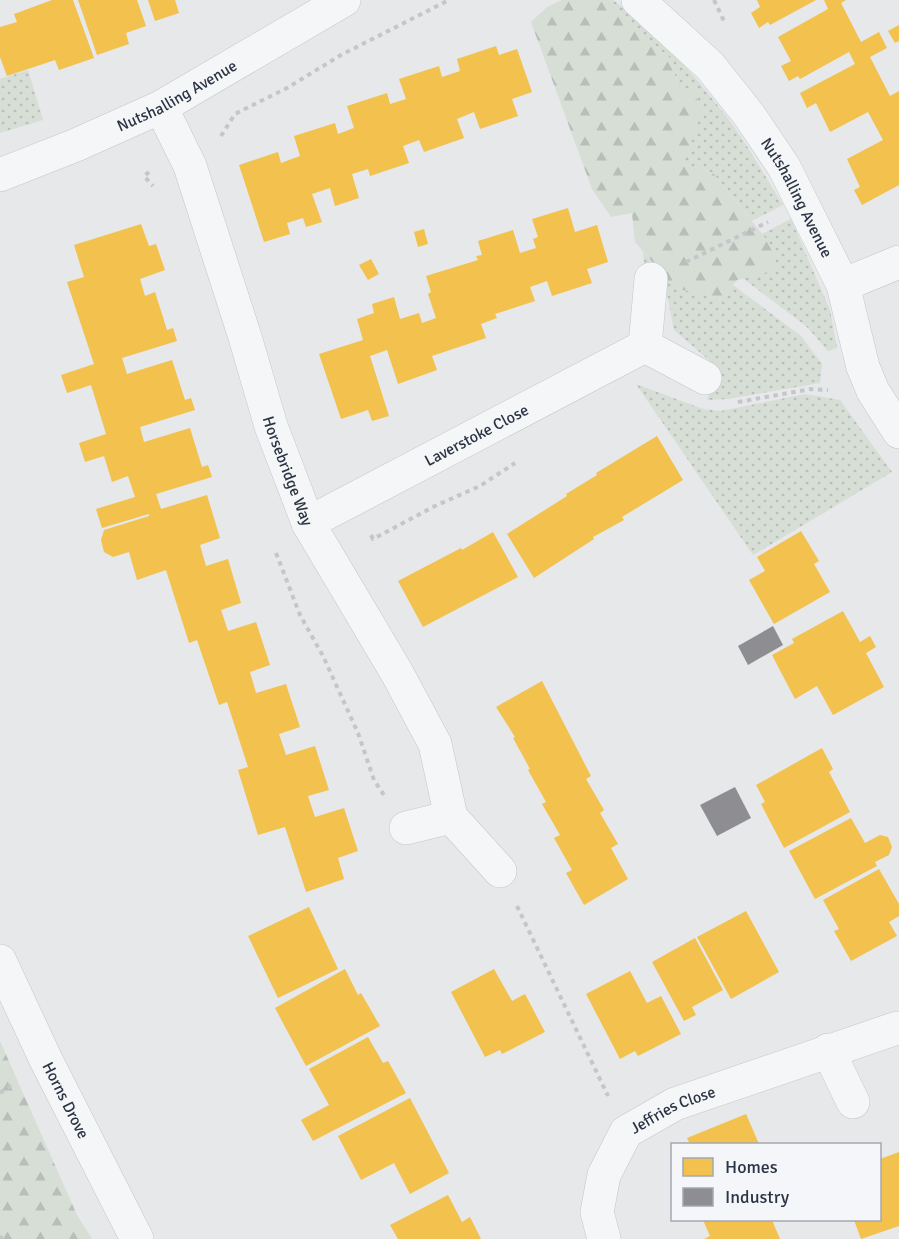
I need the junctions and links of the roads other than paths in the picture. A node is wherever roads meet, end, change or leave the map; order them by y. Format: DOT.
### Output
graph roads {
  1 [pos="344,0"];
  2 [pos="638,0"];
  3 [pos="161,107"];
  4 [pos="0,175"];
  5 [pos="899,262"];
  6 [pos="651,279"];
  7 [pos="843,285"];
  8 [pos="645,346"];
  9 [pos="705,378"];
  10 [pos="899,432"];
  11 [pos="309,523"];
  12 [pos="451,817"];
  13 [pos="406,828"];
  14 [pos="500,871"];
  15 [pos="0,961"];
  16 [pos="897,1028"];
  17 [pos="828,1050"];
  18 [pos="853,1102"];
  19 [pos="137,1239"];
  20 [pos="604,1239"];
  1 -- 3 [label="street, Nutshalling Avenue"];
  2 -- 7 [label="street, Nutshalling Avenue"];
  3 -- 4 [label="street, Nutshalling Avenue"];
  3 -- 11 [label="street, Horsebridge Way"];
  5 -- 7 [label="street"];
  6 -- 8 [label="street"];
  7 -- 10 [label="street, Nutshalling Avenue"];
  8 -- 9 [label="street"];
  8 -- 11 [label="street, Laverstoke Close"];
  11 -- 12 [label="street, Horsebridge Way"];
  12 -- 13 [label="street"];
  12 -- 14 [label="street, Horsebridge Way"];
  15 -- 19 [label="street, Horns Drove"];
  16 -- 17 [label="street, Jeffries Close"];
  17 -- 18 [label="street"];
  17 -- 20 [label="street, Jeffries Close"];
}
